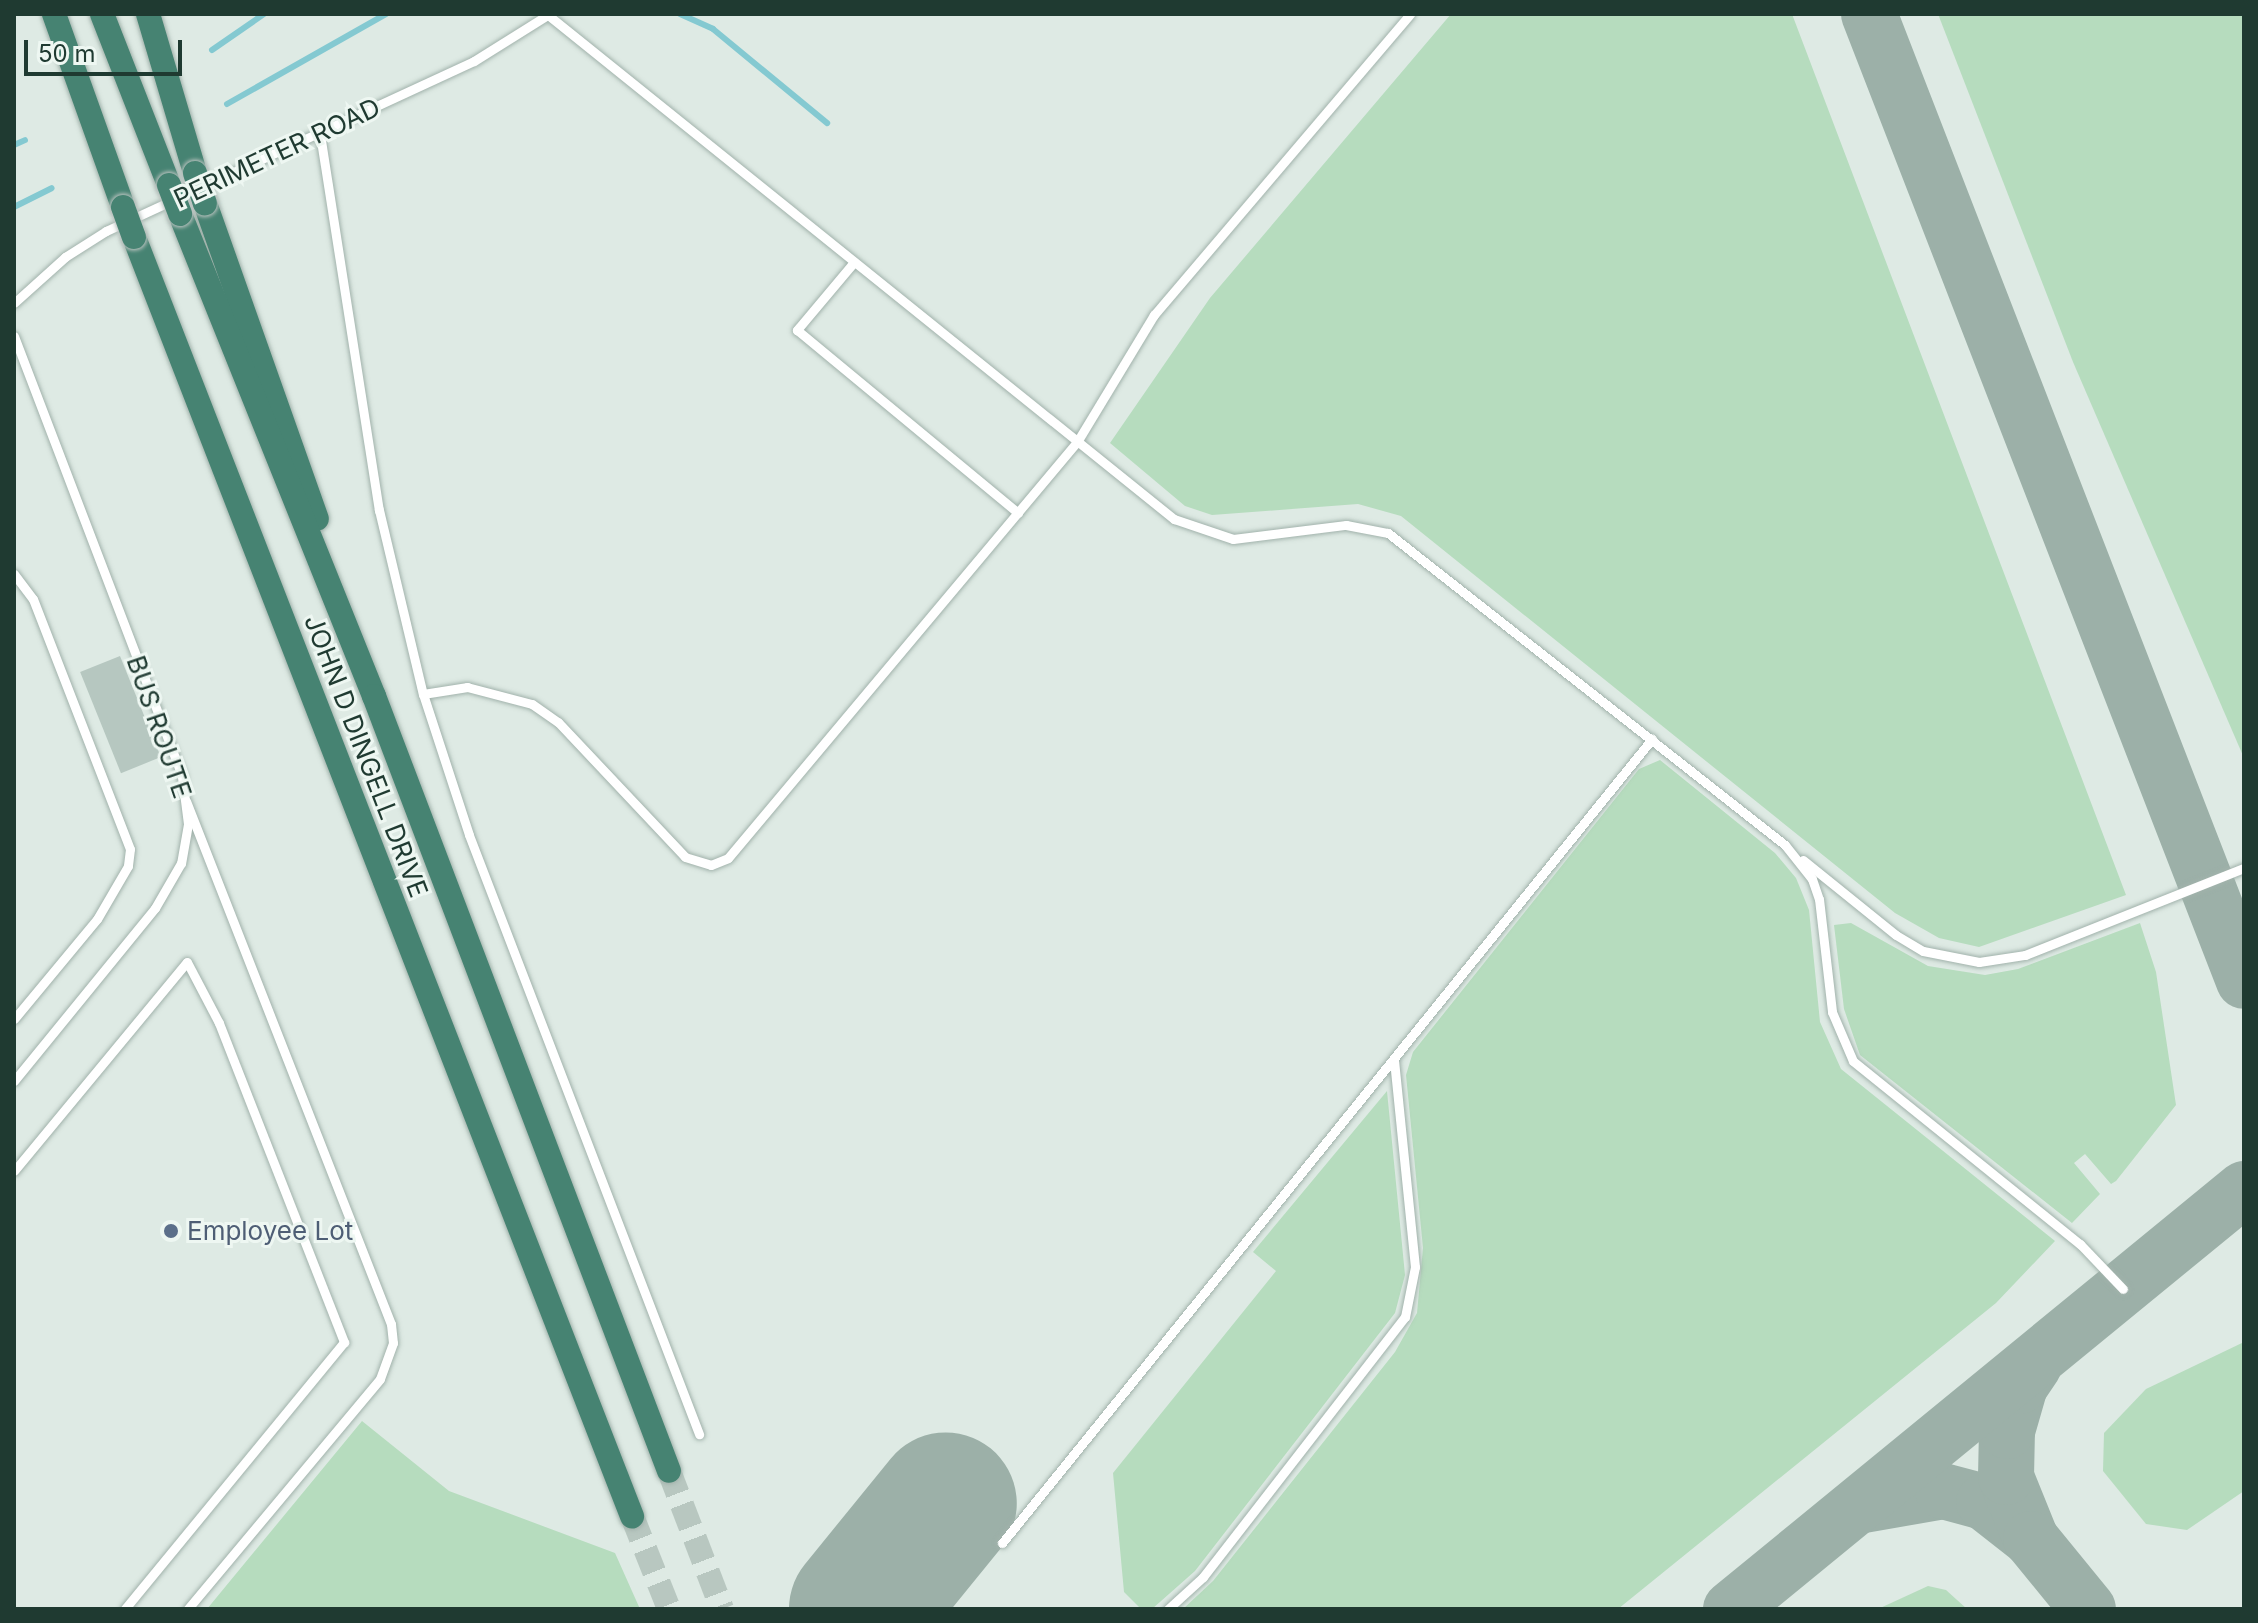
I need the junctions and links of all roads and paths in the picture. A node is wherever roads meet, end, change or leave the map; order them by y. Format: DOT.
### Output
graph roads {
  1 [pos="35,14"];
  2 [pos="54,14"];
  3 [pos="102,14"];
  4 [pos="148,14"];
  5 [pos="548,14"];
  6 [pos="1410,14"];
  7 [pos="320,134"];
  8 [pos="111,176"];
  9 [pos="854,262"];
  10 [pos="14,303"];
  11 [pos="14,336"];
  12 [pos="1077,442"];
  13 [pos="1018,513"];
  14 [pos="14,574"];
  15 [pos="423,694"];
  16 [pos="374,696"];
  17 [pos="1652,739"];
  18 [pos="186,801"];
  19 [pos="1785,845"];
  20 [pos="2244,868"];
  21 [pos="14,1019"];
  22 [pos="1394,1062"];
  23 [pos="14,1081"];
  24 [pos="14,1171"];
  25 [pos="2123,1289"];
  26 [pos="699,1434"];
  27 [pos="669,1471"];
  28 [pos="632,1516"];
  29 [pos="1002,1543"];
  30 [pos="125,1609"];
  31 [pos="188,1609"];
  32 [pos="1168,1609"];
  1 -- 8 [label="highway"];
  2 -- 8 [label="highway, JOHN D DINGELL DRIVE"];
  3 -- 16 [label="highway, JOHN D DINGELL DRIVE, bridge"];
  4 -- 16 [label="highway, bridge"];
  5 -- 7 [label="lane, PERIMETER ROAD"];
  5 -- 9 [label="lane"];
  6 -- 12 [label="lane"];
  7 -- 10 [label="lane, PERIMETER ROAD"];
  7 -- 15 [label="lane"];
  8 -- 28 [label="highway, JOHN D DINGELL DRIVE, bridge"];
  9 -- 12 [label="lane"];
  9 -- 13 [label="lane"];
  11 -- 18 [label="lane, BUS ROUTE"];
  12 -- 13 [label="lane"];
  12 -- 17 [label="lane"];
  13 -- 15 [label="lane"];
  14 -- 21 [label="lane"];
  15 -- 26 [label="lane"];
  16 -- 27 [label="highway, JOHN D DINGELL DRIVE"];
  17 -- 19 [label="lane"];
  17 -- 22 [label="lane"];
  18 -- 23 [label="lane, BUS ROUTE"];
  18 -- 31 [label="lane"];
  19 -- 20 [label="lane"];
  19 -- 25 [label="lane"];
  22 -- 29 [label="lane"];
  22 -- 32 [label="lane"];
  24 -- 30 [label="lane"];
}
